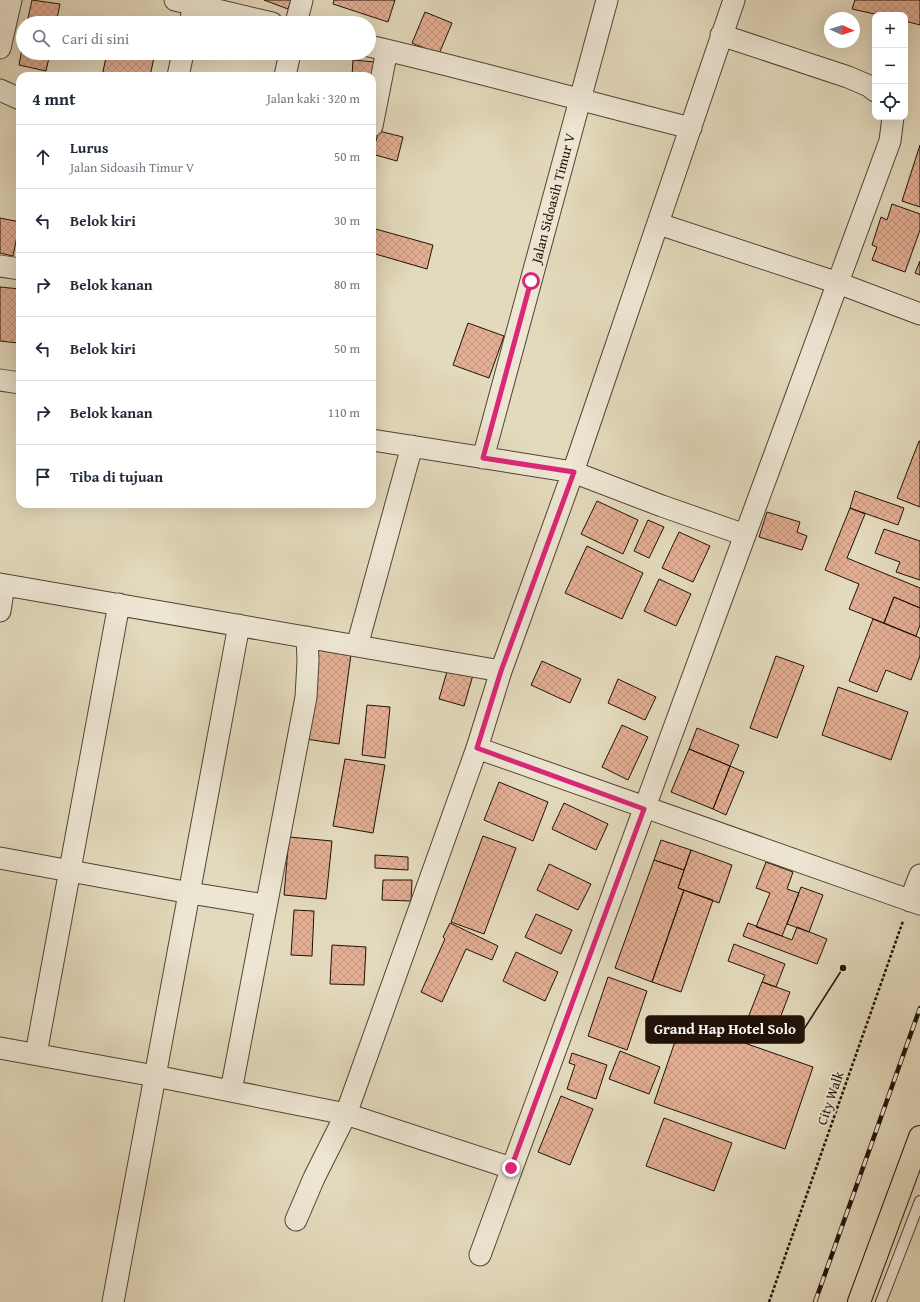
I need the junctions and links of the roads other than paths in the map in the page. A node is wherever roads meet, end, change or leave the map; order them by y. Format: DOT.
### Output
graph roads {
  1 [pos="11,0"];
  2 [pos="302,0"];
  3 [pos="607,0"];
  4 [pos="734,0"];
  5 [pos="186,9"];
  6 [pos="229,16"];
  7 [pos="298,16"];
  8 [pos="721,35"];
  9 [pos="0,48"];
  10 [pos="378,48"];
  11 [pos="181,60"];
  12 [pos="288,60"];
  13 [pos="179,72"];
  14 [pos="286,72"];
  15 [pos="376,74"];
  16 [pos="872,88"];
  17 [pos="0,90"];
  18 [pos="16,97"];
  19 [pos="580,100"];
  20 [pos="893,120"];
  21 [pos="691,128"];
  22 [pos="659,224"];
  23 [pos="0,266"];
  24 [pos="16,268"];
  25 [pos="838,283"];
  26 [pos="920,314"];
  27 [pos="0,380"];
  28 [pos="16,382"];
  29 [pos="376,441"];
  30 [pos="412,446"];
  31 [pos="483,458"];
  32 [pos="574,472"];
  33 [pos="745,535"];
  34 [pos="2,585"];
  35 [pos="119,604"];
  36 [pos="0,611"];
  37 [pos="239,625"];
  38 [pos="307,637"];
  39 [pos="357,646"];
  40 [pos="501,671"];
  41 [pos="477,748"];
  42 [pos="644,809"];
  43 [pos="0,858"];
  44 [pos="71,871"];
  45 [pos="920,875"];
  46 [pos="190,893"];
  47 [pos="915,903"];
  48 [pos="265,905"];
  49 [pos="0,1048"];
  50 [pos="36,1054"];
  51 [pos="155,1076"];
  52 [pos="231,1091"];
  53 [pos="346,1114"];
  54 [pos="920,1136"];
  55 [pos="511,1168"];
  56 [pos="920,1201"];
  57 [pos="296,1220"];
  58 [pos="917,1220"];
  59 [pos="480,1255"];
  60 [pos="113,1302"];
  61 [pos="860,1302"];
  62 [pos="882,1302"];
  1 -- 9 [label="street"];
  2 -- 7 [label="street"];
  3 -- 19 [label="street, Jalan Sidoasih Timur V"];
  4 -- 8 [label="street"];
  5 -- 6 [label="street"];
  8 -- 16 [label="street"];
  8 -- 21 [label="street"];
  10 -- 15 [label="street"];
  10 -- 19 [label="street"];
  11 -- 13 [label="street"];
  12 -- 14 [label="street"];
  17 -- 18 [label="street"];
  19 -- 21 [label="street"];
  19 -- 31 [label="street, Jalan Sidoasih Timur V"];
  20 -- 25 [label="street"];
  21 -- 22 [label="street"];
  22 -- 25 [label="street"];
  22 -- 32 [label="street"];
  23 -- 24 [label="street"];
  25 -- 26 [label="street"];
  25 -- 33 [label="street"];
  27 -- 28 [label="street"];
  29 -- 30 [label="street"];
  30 -- 31 [label="street"];
  30 -- 39 [label="street"];
  31 -- 32 [label="street"];
  32 -- 33 [label="street"];
  32 -- 40 [label="street"];
  33 -- 42 [label="street"];
  34 -- 35 [label="street"];
  34 -- 36 [label="street"];
  35 -- 37 [label="street"];
  35 -- 44 [label="street"];
  37 -- 38 [label="street"];
  37 -- 46 [label="street"];
  38 -- 39 [label="street"];
  38 -- 48 [label="street"];
  39 -- 40 [label="street"];
  40 -- 41 [label="street"];
  41 -- 42 [label="street"];
  41 -- 53 [label="street"];
  42 -- 47 [label="street"];
  42 -- 55 [label="street"];
  43 -- 44 [label="street"];
  44 -- 46 [label="street"];
  44 -- 50 [label="street"];
  45 -- 47 [label="street"];
  46 -- 48 [label="street"];
  46 -- 51 [label="street"];
  48 -- 52 [label="street"];
  49 -- 50 [label="street"];
  50 -- 51 [label="street"];
  51 -- 52 [label="street"];
  51 -- 60 [label="street"];
  52 -- 53 [label="street"];
  53 -- 55 [label="street"];
  53 -- 57 [label="street"];
  54 -- 61 [label="main road"];
  55 -- 59 [label="street"];
  56 -- 58 [label="lane"];
  58 -- 62 [label="lane"];
}
